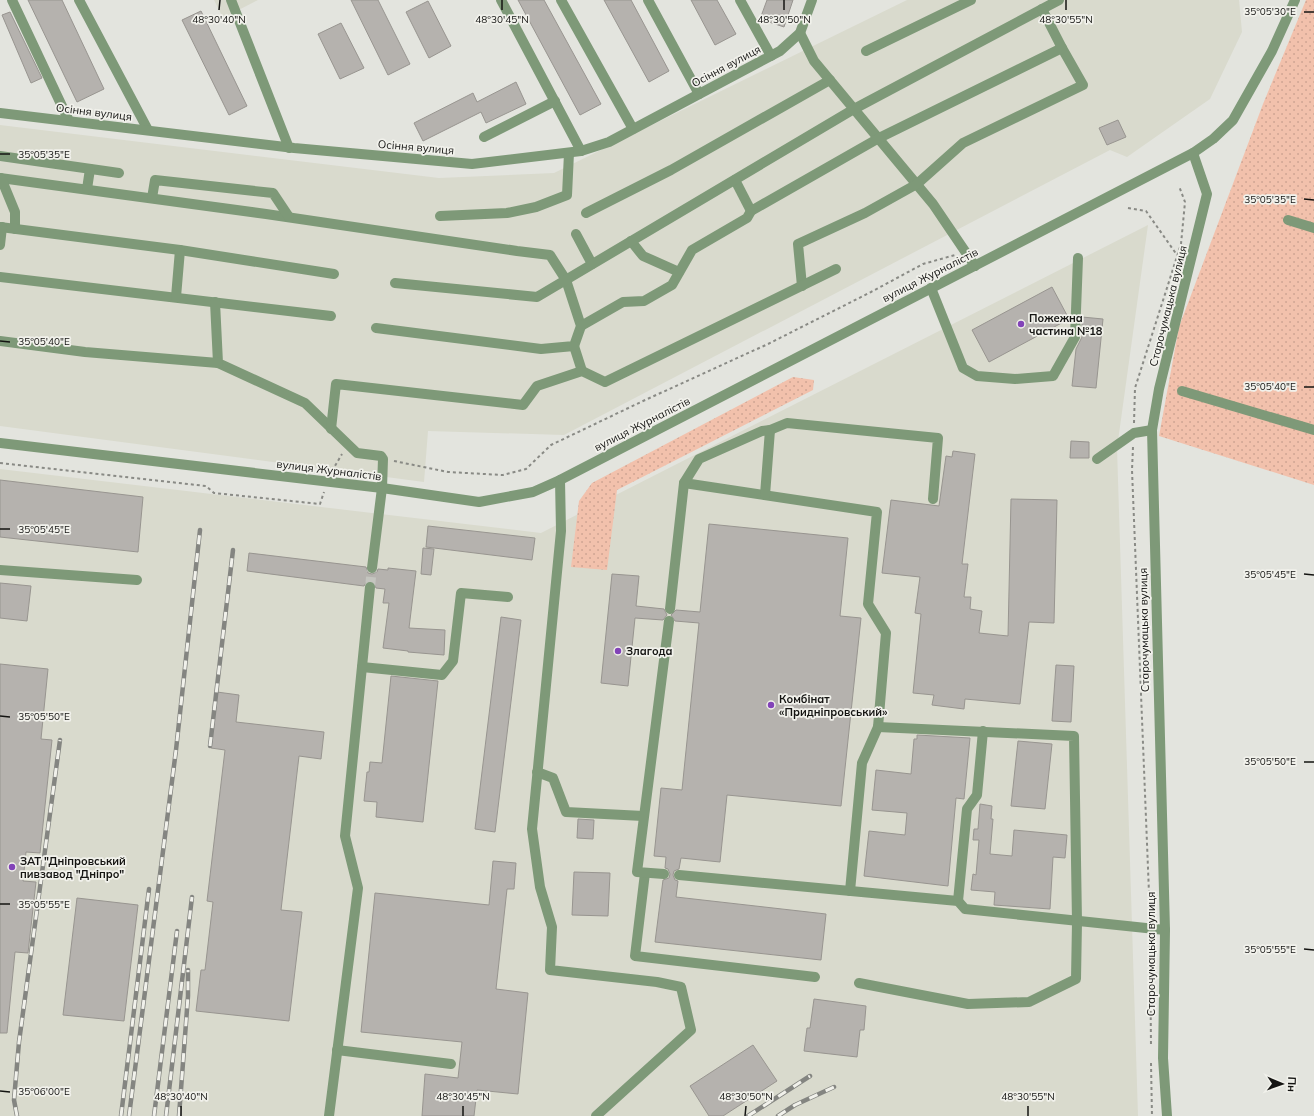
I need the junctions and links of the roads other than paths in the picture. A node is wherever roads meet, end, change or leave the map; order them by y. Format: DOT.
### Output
graph roads {
  1 [pos="12,0"];
  2 [pos="79,0"];
  3 [pos="231,0"];
  4 [pos="501,0"];
  5 [pos="561,0"];
  6 [pos="648,0"];
  7 [pos="740,0"];
  8 [pos="749,0"];
  9 [pos="812,0"];
  10 [pos="971,0"];
  11 [pos="1059,0"];
  12 [pos="1295,0"];
  13 [pos="1042,9"];
  14 [pos="746,10"];
  15 [pos="800,33"];
  16 [pos="1062,48"];
  17 [pos="866,51"];
  18 [pos="770,56"];
  19 [pos="830,80"];
  20 [pos="699,94"];
  21 [pos="555,101"];
  22 [pos="854,109"];
  23 [pos="0,113"];
  24 [pos="69,120"];
  25 [pos="633,129"];
  26 [pos="148,130"];
  27 [pos="484,137"];
  28 [pos="879,138"];
  29 [pos="289,148"];
  30 [pos="581,151"];
  31 [pos="569,153"];
  32 [pos="1193,153"];
  33 [pos="0,156"];
  34 [pos="90,169"];
  35 [pos="119,173"];
  36 [pos="1,178"];
  37 [pos="735,180"];
  38 [pos="917,184"];
  39 [pos="87,190"];
  40 [pos="152,198"];
  41 [pos="751,211"];
  42 [pos="586,213"];
  43 [pos="440,216"];
  44 [pos="289,217"];
  45 [pos="1288,220"];
  46 [pos="1,227"];
  47 [pos="1314,228"];
  48 [pos="15,229"];
  49 [pos="576,234"];
  50 [pos="631,241"];
  51 [pos="0,245"];
  52 [pos="180,250"];
  53 [pos="1078,258"];
  54 [pos="592,264"];
  55 [pos="974,266"];
  56 [pos="836,269"];
  57 [pos="679,272"];
  58 [pos="334,274"];
  59 [pos="0,277"];
  60 [pos="566,280"];
  61 [pos="395,283"];
  62 [pos="802,286"];
  63 [pos="931,288"];
  64 [pos="176,297"];
  65 [pos="215,302"];
  66 [pos="331,316"];
  67 [pos="581,326"];
  68 [pos="376,328"];
  69 [pos="0,341"];
  70 [pos="574,346"];
  71 [pos="218,363"];
  72 [pos="582,370"];
  73 [pos="1182,391"];
  74 [pos="331,429"];
  75 [pos="770,430"];
  76 [pos="1152,430"];
  77 [pos="1314,430"];
  78 [pos="0,443"];
  79 [pos="1097,459"];
  80 [pos="560,480"];
  81 [pos="684,483"];
  82 [pos="382,488"];
  83 [pos="765,495"];
  84 [pos="933,499"];
  85 [pos="372,568"];
  86 [pos="0,570"];
  87 [pos="136,580"];
  88 [pos="370,587"];
  89 [pos="508,597"];
  90 [pos="670,609"];
  91 [pos="669,621"];
  92 [pos="362,667"];
  93 [pos="878,727"];
  94 [pos="983,731"];
  95 [pos="537,772"];
  96 [pos="643,816"];
  97 [pos="645,873"];
  98 [pos="664,874"];
  99 [pos="679,875"];
  100 [pos="850,891"];
  101 [pos="958,901"];
  102 [pos="1077,922"];
  103 [pos="1165,930"];
  104 [pos="815,977"];
  105 [pos="859,983"];
  106 [pos="337,1050"];
  107 [pos="451,1064"];
  108 [pos="329,1116"];
  109 [pos="596,1116"];
  110 [pos="1167,1116"];
  1 -- 24 [label="street"];
  2 -- 26 [label="street"];
  3 -- 29 [label="street"];
  4 -- 21 [label="street"];
  5 -- 25 [label="street"];
  6 -- 20 [label="street"];
  7 -- 14 [label="street"];
  8 -- 14 [label="street"];
  9 -- 15 [label="street"];
  10 -- 17 [label="street"];
  11 -- 13 [label="street"];
  12 -- 32 [label="street, вулиця Журналістів"];
  13 -- 16 [label="street"];
  13 -- 22 [label="street"];
  14 -- 18 [label="street"];
  15 -- 18 [label="street, Осіння вулиця"];
  15 -- 19 [label="street"];
  16 -- 28 [label="street"];
  16 -- 38 [label="street"];
  18 -- 20 [label="street, Осіння вулиця"];
  19 -- 22 [label="street"];
  19 -- 42 [label="street"];
  20 -- 25 [label="street, Осіння вулиця"];
  21 -- 27 [label="street"];
  21 -- 30 [label="street"];
  22 -- 28 [label="street"];
  22 -- 37 [label="street"];
  23 -- 24 [label="street, Осіння вулиця"];
  24 -- 26 [label="street, Осіння вулиця"];
  25 -- 30 [label="street, Осіння вулиця"];
  26 -- 29 [label="street, Осіння вулиця"];
  28 -- 38 [label="street"];
  28 -- 41 [label="street"];
  29 -- 31 [label="street, Осіння вулиця"];
  30 -- 31 [label="street, Осіння вулиця"];
  31 -- 43 [label="street"];
  32 -- 55 [label="street, вулиця Журналістів"];
  32 -- 76 [label="street, Старочумацька вулиця"];
  33 -- 34 [label="street"];
  34 -- 35 [label="street"];
  34 -- 39 [label="street"];
  36 -- 39 [label="street"];
  36 -- 48 [label="street"];
  37 -- 41 [label="street"];
  37 -- 50 [label="street"];
  38 -- 55 [label="street"];
  38 -- 62 [label="street"];
  39 -- 40 [label="street"];
  40 -- 44 [label="street"];
  40 -- 44 [label="street"];
  41 -- 57 [label="street"];
  44 -- 60 [label="street"];
  45 -- 47 [label="street"];
  46 -- 48 [label="street"];
  46 -- 51 [label="street"];
  48 -- 52 [label="street"];
  49 -- 54 [label="street"];
  50 -- 54 [label="street"];
  50 -- 57 [label="street"];
  52 -- 58 [label="street"];
  52 -- 64 [label="street"];
  53 -- 63 [label="street"];
  54 -- 60 [label="street"];
  55 -- 63 [label="street, вулиця Журналістів"];
  56 -- 62 [label="street"];
  57 -- 67 [label="street"];
  59 -- 64 [label="street"];
  60 -- 61 [label="street"];
  60 -- 67 [label="street"];
  62 -- 72 [label="street"];
  63 -- 80 [label="street, вулиця Журналістів"];
  64 -- 65 [label="street"];
  65 -- 66 [label="street"];
  65 -- 71 [label="street"];
  67 -- 70 [label="street"];
  68 -- 70 [label="street"];
  69 -- 71 [label="street"];
  70 -- 72 [label="street"];
  71 -- 74 [label="street"];
  72 -- 74 [label="street"];
  73 -- 77 [label="street"];
  74 -- 82 [label="street"];
  75 -- 81 [label="street"];
  75 -- 83 [label="street"];
  75 -- 84 [label="street"];
  76 -- 79 [label="street"];
  76 -- 103 [label="street, Старочумацька вулиця"];
  78 -- 82 [label="street, вулиця Журналістів"];
  80 -- 82 [label="street, вулиця Журналістів"];
  80 -- 95 [label="street"];
  81 -- 83 [label="street"];
  81 -- 90 [label="street"];
  82 -- 85 [label="street"];
  83 -- 93 [label="street"];
  86 -- 87 [label="street"];
  88 -- 92 [label="street"];
  89 -- 92 [label="street"];
  91 -- 96 [label="street"];
  92 -- 106 [label="street"];
  93 -- 94 [label="street"];
  93 -- 100 [label="street"];
  94 -- 101 [label="street"];
  94 -- 102 [label="street"];
  95 -- 96 [label="street"];
  95 -- 109 [label="street"];
  96 -- 97 [label="street"];
  97 -- 98 [label="street"];
  97 -- 104 [label="street"];
  99 -- 100 [label="street"];
  100 -- 101 [label="street"];
  101 -- 102 [label="street"];
  102 -- 103 [label="street"];
  102 -- 105 [label="street"];
  103 -- 110 [label="street, Старочумацька вулиця"];
  106 -- 107 [label="street"];
  106 -- 108 [label="street"];
}
